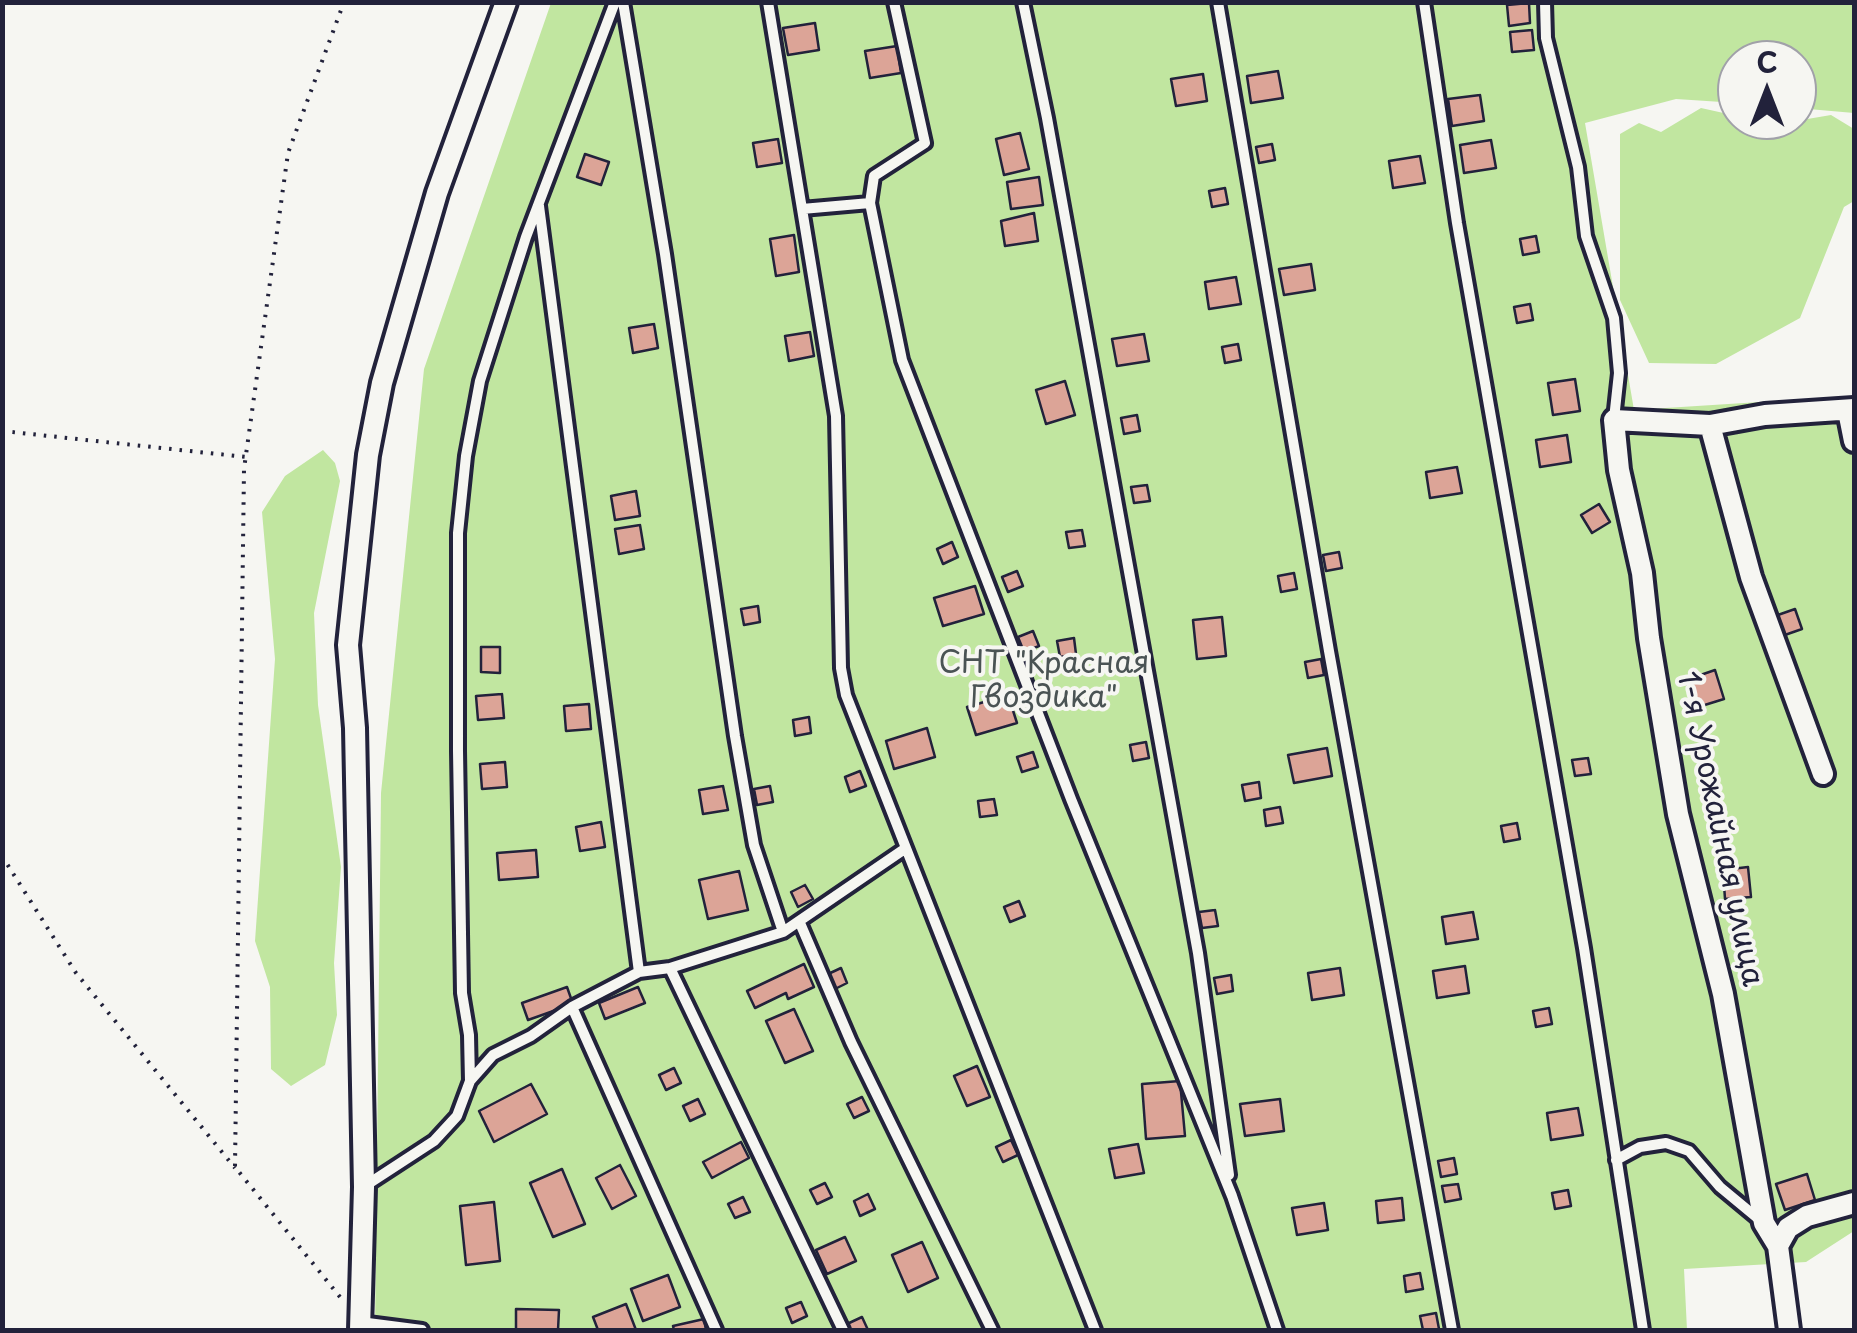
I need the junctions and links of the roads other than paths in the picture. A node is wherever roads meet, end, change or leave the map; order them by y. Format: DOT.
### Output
graph roads {
  1 [pos="506,2"];
  2 [pos="615,2"];
  3 [pos="624,2"];
  4 [pos="768,2"];
  5 [pos="894,2"];
  6 [pos="1023,2"];
  7 [pos="1218,2"];
  8 [pos="1424,2"];
  9 [pos="1545,2"];
  10 [pos="870,203"];
  11 [pos="538,205"];
  12 [pos="802,209"];
  13 [pos="1851,410"];
  14 [pos="1614,420"];
  15 [pos="1710,425"];
  16 [pos="1854,441"];
  17 [pos="1823,774"];
  18 [pos="906,848"];
  19 [pos="800,923"];
  20 [pos="783,932"];
  21 [pos="670,968"];
  22 [pos="639,972"];
  23 [pos="572,1007"];
  24 [pos="470,1081"];
  25 [pos="1616,1160"];
  26 [pos="364,1186"];
  27 [pos="1232,1196"];
  28 [pos="1854,1203"];
  29 [pos="1764,1223"];
  30 [pos="1778,1246"];
  31 [pos="360,1326"];
  32 [pos="422,1330"];
  33 [pos="716,1330"];
  34 [pos="842,1330"];
  35 [pos="992,1330"];
  36 [pos="1095,1330"];
  37 [pos="1277,1330"];
  38 [pos="1452,1330"];
  39 [pos="1643,1330"];
  40 [pos="1789,1330"];
  1 -- 26 [label="street"];
  2 -- 11 [label="lane"];
  3 -- 20 [label="lane"];
  4 -- 12 [label="lane"];
  5 -- 10 [label="lane"];
  6 -- 27 [label="lane"];
  7 -- 38 [label="lane"];
  8 -- 25 [label="lane"];
  9 -- 14 [label="lane"];
  10 -- 12 [label="lane"];
  10 -- 27 [label="lane"];
  11 -- 22 [label="lane"];
  11 -- 24 [label="lane"];
  12 -- 18 [label="lane"];
  13 -- 15 [label="street"];
  13 -- 16 [label="street"];
  14 -- 15 [label="street"];
  14 -- 29 [label="street, 1-я Урожайная улица"];
  15 -- 17 [label="street"];
  18 -- 19 [label="lane"];
  18 -- 36 [label="lane"];
  19 -- 20 [label="lane"];
  19 -- 35 [label="lane"];
  20 -- 21 [label="lane"];
  21 -- 22 [label="lane"];
  21 -- 34 [label="lane"];
  22 -- 23 [label="lane"];
  23 -- 24 [label="lane"];
  23 -- 33 [label="lane"];
  24 -- 26 [label="lane"];
  25 -- 29 [label="lane"];
  25 -- 39 [label="lane"];
  26 -- 31 [label="street"];
  27 -- 37 [label="lane"];
  28 -- 30 [label="street"];
  29 -- 30 [label="street, 1-я Урожайная улица"];
  30 -- 40 [label="street"];
  31 -- 32 [label="lane"];
}
